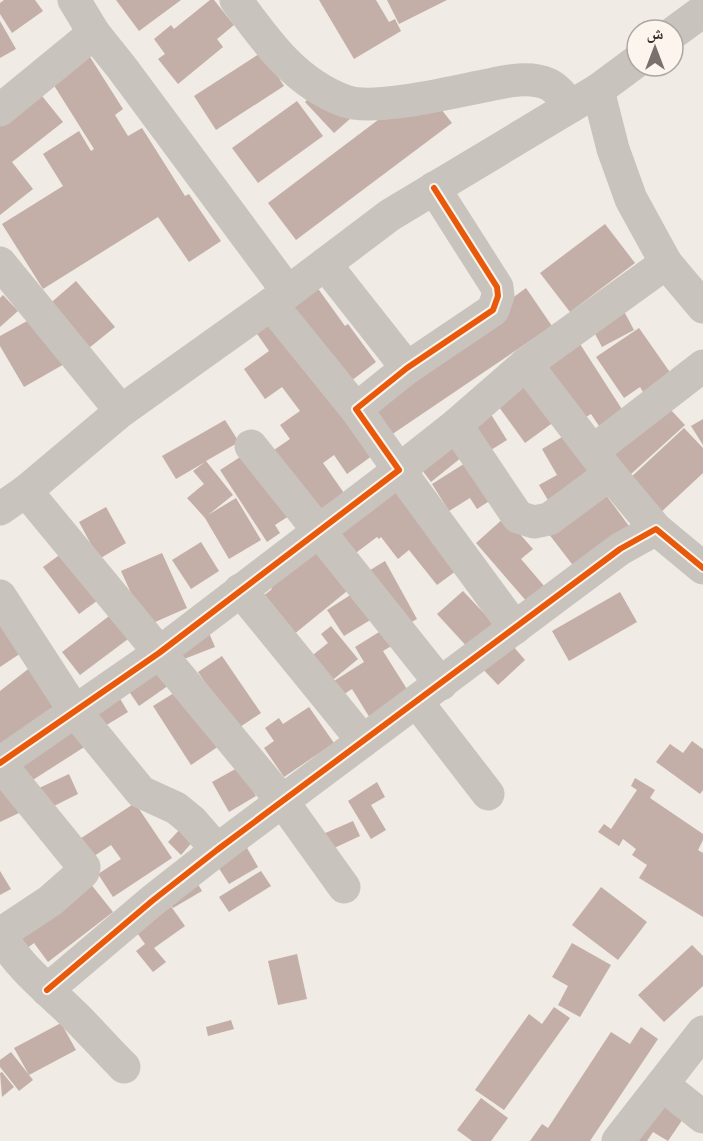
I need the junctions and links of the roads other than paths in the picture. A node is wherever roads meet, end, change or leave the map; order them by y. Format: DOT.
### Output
graph roads {
  1 [pos="74,0"];
  2 [pos="236,0"];
  3 [pos="703,11"];
  4 [pos="685,24"];
  5 [pos="93,33"];
  6 [pos="625,70"];
  7 [pos="585,98"];
  8 [pos="0,110"];
  9 [pos="434,188"];
  10 [pos="0,263"];
  11 [pos="666,263"];
  12 [pos="325,264"];
  13 [pos="280,298"];
  14 [pos="703,307"];
  15 [pos="526,364"];
  16 [pos="703,366"];
  17 [pos="407,368"];
  18 [pos="356,409"];
  19 [pos="121,411"];
  20 [pos="456,425"];
  21 [pos="251,446"];
  22 [pos="602,462"];
  23 [pos="399,470"];
  24 [pos="13,500"];
  25 [pos="656,529"];
  26 [pos="319,531"];
  27 [pos="703,568"];
  28 [pos="240,590"];
  29 [pos="0,596"];
  30 [pos="515,628"];
  31 [pos="159,653"];
  32 [pos="429,693"];
  33 [pos="74,710"];
  34 [pos="363,741"];
  35 [pos="0,763"];
  36 [pos="488,795"];
  37 [pos="283,802"];
  38 [pos="217,850"];
  39 [pos="344,887"];
  40 [pos="0,934"];
  41 [pos="47,990"];
  42 [pos="703,1032"];
  43 [pos="124,1067"];
  44 [pos="663,1085"];
  45 [pos="703,1117"];
  46 [pos="618,1141"];
  1 -- 5 [label="street"];
  2 -- 7 [label="street"];
  3 -- 4 [label="street"];
  5 -- 8 [label="street"];
  5 -- 13 [label="street"];
  6 -- 7 [label="street"];
  7 -- 9 [label="street"];
  7 -- 11 [label="street"];
  9 -- 12 [label="street"];
  9 -- 17 [label="street"];
  10 -- 19 [label="street"];
  11 -- 14 [label="street"];
  11 -- 15 [label="street"];
  12 -- 13 [label="street"];
  12 -- 17 [label="street"];
  13 -- 18 [label="street"];
  13 -- 19 [label="street"];
  15 -- 20 [label="street"];
  15 -- 22 [label="street"];
  16 -- 22 [label="street"];
  17 -- 18 [label="street"];
  18 -- 23 [label="street"];
  19 -- 24 [label="street"];
  20 -- 22 [label="street"];
  20 -- 23 [label="street"];
  21 -- 26 [label="street"];
  22 -- 25 [label="street"];
  23 -- 26 [label="street"];
  23 -- 30 [label="street"];
  24 -- 31 [label="street"];
  25 -- 27 [label="street"];
  25 -- 30 [label="street"];
  26 -- 28 [label="street"];
  26 -- 32 [label="street"];
  28 -- 31 [label="street"];
  28 -- 34 [label="street"];
  29 -- 33 [label="street"];
  30 -- 32 [label="street"];
  31 -- 33 [label="street"];
  31 -- 37 [label="street"];
  32 -- 34 [label="street"];
  32 -- 36 [label="street"];
  33 -- 35 [label="street"];
  33 -- 38 [label="street"];
  34 -- 37 [label="street"];
  35 -- 40 [label="street"];
  37 -- 38 [label="street"];
  37 -- 39 [label="street"];
  38 -- 41 [label="street"];
  40 -- 41 [label="street"];
  41 -- 43 [label="street"];
  42 -- 44 [label="street"];
  44 -- 45 [label="street"];
  44 -- 46 [label="street"];
}
